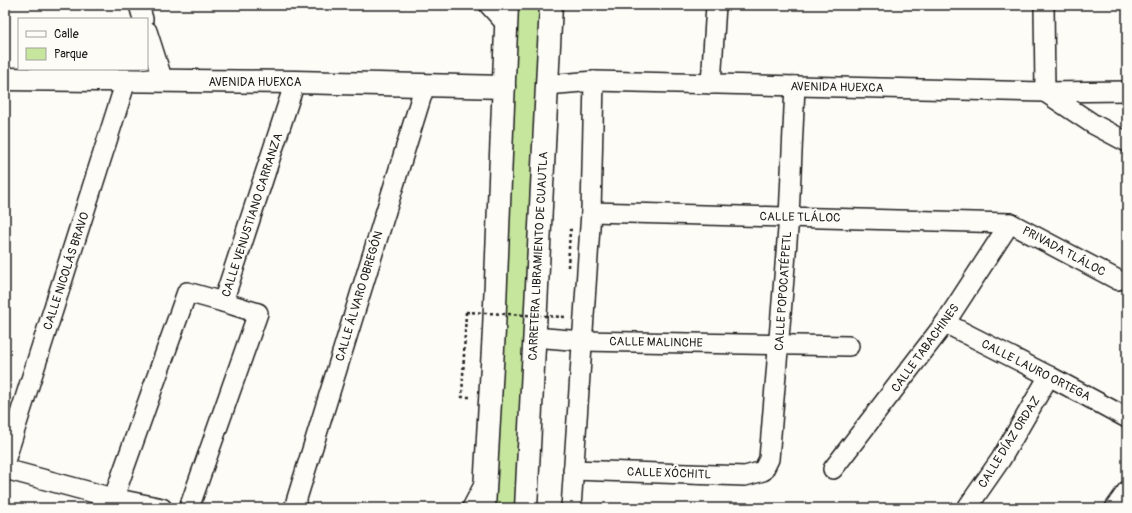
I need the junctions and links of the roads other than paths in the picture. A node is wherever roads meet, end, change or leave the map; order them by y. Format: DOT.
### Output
graph roads {
  1 [pos="139,5"];
  2 [pos="489,5"];
  3 [pos="551,5"];
  4 [pos="716,5"];
  5 [pos="1044,5"];
  6 [pos="507,15"];
  7 [pos="143,18"];
  8 [pos="148,34"];
  9 [pos="5,79"];
  10 [pos="126,81"];
  11 [pos="163,81"];
  12 [pos="594,81"];
  13 [pos="295,82"];
  14 [pos="711,84"];
  15 [pos="425,85"];
  16 [pos="547,85"];
  17 [pos="795,86"];
  18 [pos="504,87"];
  19 [pos="1127,91"];
  20 [pos="1046,92"];
  21 [pos="1127,142"];
  22 [pos="591,212"];
  23 [pos="788,217"];
  24 [pos="1010,223"];
  25 [pos="1118,280"];
  26 [pos="223,302"];
  27 [pos="945,323"];
  28 [pos="534,337"];
  29 [pos="582,341"];
  30 [pos="779,345"];
  31 [pos="849,346"];
  32 [pos="1050,376"];
  33 [pos="1127,418"];
  34 [pos="5,461"];
  35 [pos="5,469"];
  36 [pos="834,469"];
  37 [pos="573,470"];
  38 [pos="763,471"];
  39 [pos="485,483"];
  40 [pos="1127,491"];
  41 [pos="112,503"];
  42 [pos="162,508"];
  43 [pos="189,508"];
  44 [pos="294,508"];
  45 [pos="472,508"];
  46 [pos="484,508"];
  47 [pos="526,508"];
  48 [pos="571,508"];
  49 [pos="967,508"];
  50 [pos="1115,508"];
  1 -- 7 [label="street"];
  2 -- 6 [label="street"];
  3 -- 16 [label="main road, CARRETERA LIBRAMIENTO DE CUAUTLA"];
  4 -- 14 [label="street"];
  5 -- 20 [label="street"];
  6 -- 18 [label="main road"];
  8 -- 11 [label="street"];
  9 -- 10 [label="main road, AVENIDA HUEXCA"];
  10 -- 11 [label="main road, AVENIDA HUEXCA"];
  10 -- 34 [label="street, CALLE NICOLÁS BRAVO"];
  11 -- 13 [label="main road, AVENIDA HUEXCA"];
  12 -- 14 [label="street, AVENIDA HUEXCA"];
  12 -- 16 [label="street, AVENIDA HUEXCA"];
  12 -- 22 [label="street"];
  13 -- 15 [label="main road, AVENIDA HUEXCA"];
  13 -- 26 [label="street, CALLE VENUSTIANO CARRANZA"];
  14 -- 17 [label="street, AVENIDA HUEXCA"];
  15 -- 18 [label="main road, AVENIDA HUEXCA"];
  15 -- 44 [label="street, CALLE ÁLVARO OBREGÓN"];
  16 -- 28 [label="main road, CARRETERA LIBRAMIENTO DE CUAUTLA"];
  17 -- 20 [label="street, AVENIDA HUEXCA"];
  17 -- 23 [label="street, CALLE POPOCATÉPETL"];
  18 -- 39 [label="main road"];
  19 -- 20 [label="street, AVENIDA HUEXCA"];
  20 -- 21 [label="street"];
  22 -- 23 [label="street, CALLE TLÁLOC"];
  22 -- 29 [label="street"];
  23 -- 24 [label="street, CALLE TLÁLOC"];
  23 -- 30 [label="street, CALLE POPOCATÉPETL"];
  24 -- 25 [label="street, PRIVADA TLÁLOC"];
  24 -- 27 [label="street, CALLE TABACHINES"];
  26 -- 41 [label="street"];
  26 -- 43 [label="street, CALLE VENUSTIANO CARRANZA"];
  27 -- 32 [label="street, CALLE LAURO ORTEGA"];
  27 -- 36 [label="street, CALLE TABACHINES"];
  28 -- 29 [label="street, CALLE MALINCHE"];
  28 -- 47 [label="main road, CARRETERA LIBRAMIENTO DE CUAUTLA"];
  29 -- 30 [label="street, CALLE MALINCHE"];
  29 -- 37 [label="street"];
  30 -- 31 [label="street, CALLE MALINCHE"];
  30 -- 38 [label="street, CALLE POPOCATÉPETL"];
  32 -- 33 [label="street, CALLE LAURO ORTEGA"];
  32 -- 49 [label="street, CALLE DÍAZ ORDAZ"];
  35 -- 41 [label="street"];
  37 -- 38 [label="street, CALLE XÓCHITL"];
  37 -- 48 [label="street"];
  39 -- 45 [label="street"];
  39 -- 46 [label="main road"];
  40 -- 50 [label="street"];
  41 -- 42 [label="street"];
}
